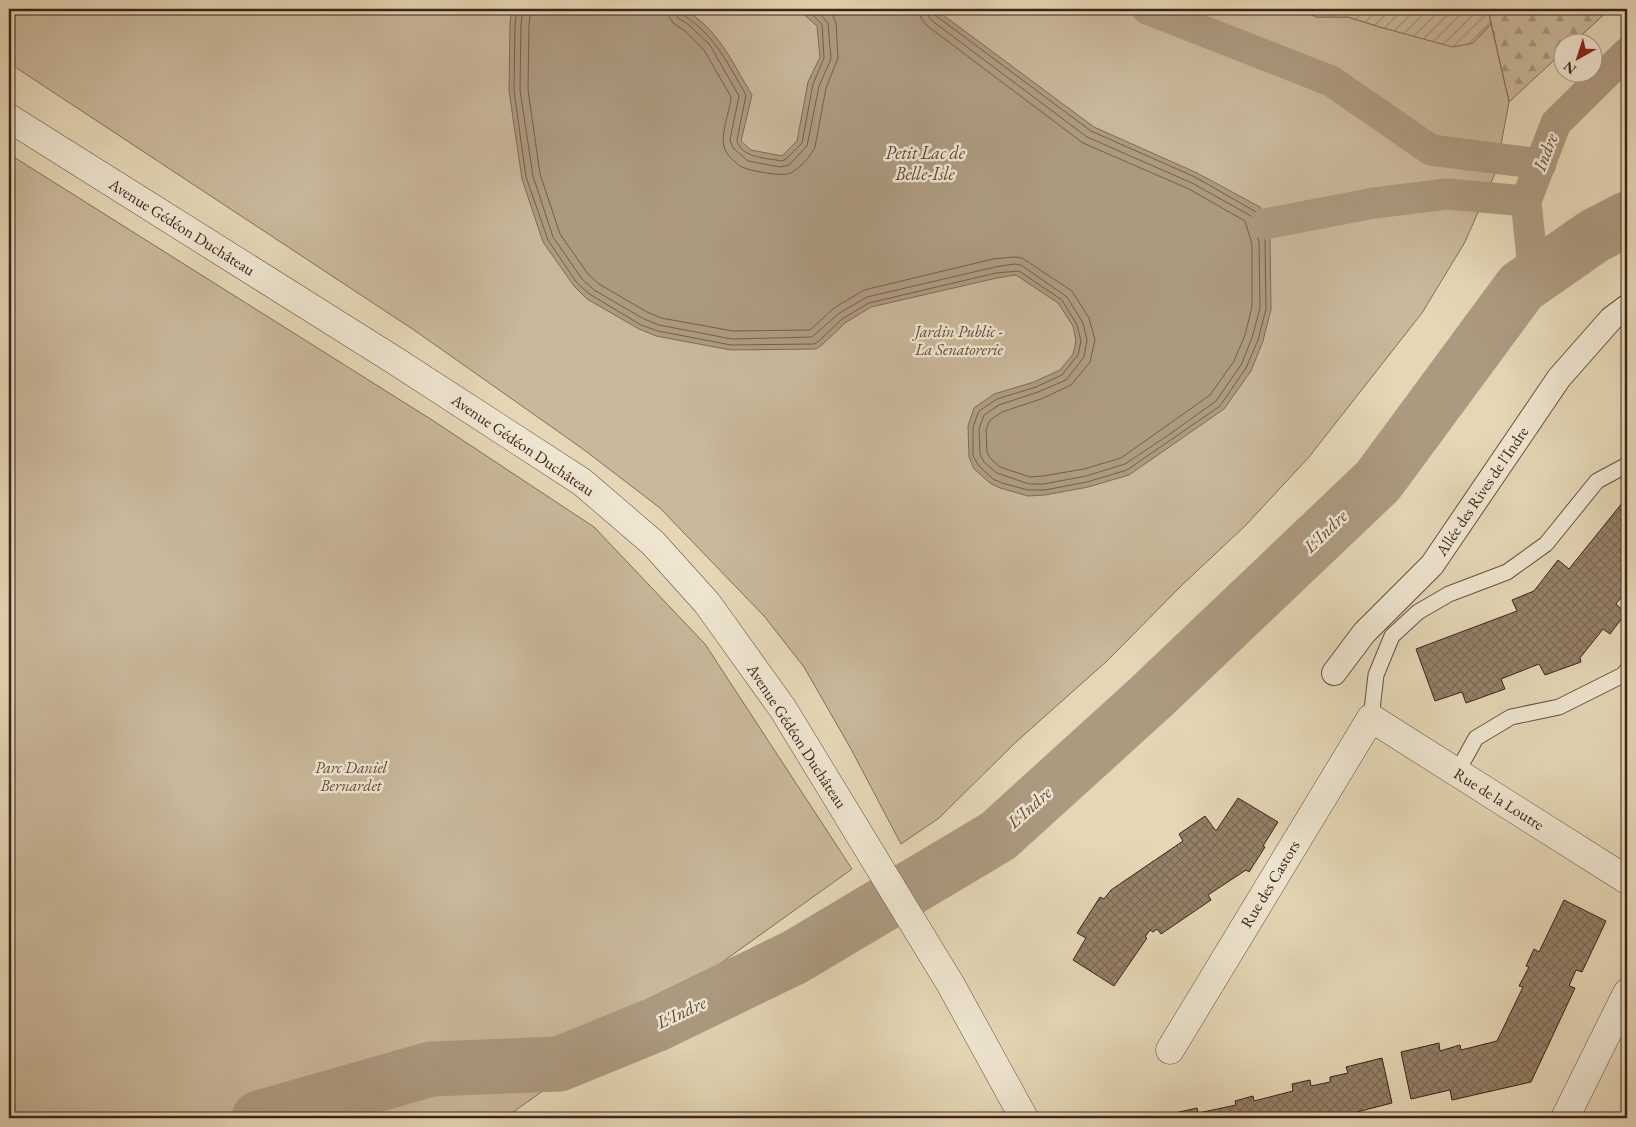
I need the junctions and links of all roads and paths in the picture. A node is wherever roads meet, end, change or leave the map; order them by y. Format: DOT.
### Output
graph roads {
  1 [pos="9,118"];
  2 [pos="1627,307"];
  3 [pos="1627,465"];
  4 [pos="1627,670"];
  5 [pos="1334,673"];
  6 [pos="1370,718"];
  7 [pos="1457,772"];
  8 [pos="1627,880"];
  9 [pos="1627,993"];
  10 [pos="1170,1050"];
  11 [pos="1024,1118"];
  12 [pos="1565,1118"];
  1 -- 11 [label="street, Avenue Gédéon Duchâteau"];
  2 -- 5 [label="street, Allée des Rives de l'Indre"];
  3 -- 6 [label="lane"];
  4 -- 7 [label="lane"];
  6 -- 7 [label="street, Rue de la Loutre"];
  6 -- 10 [label="street, Rue des Castors"];
  7 -- 8 [label="street, Rue de la Loutre"];
  9 -- 12 [label="street"];
}
